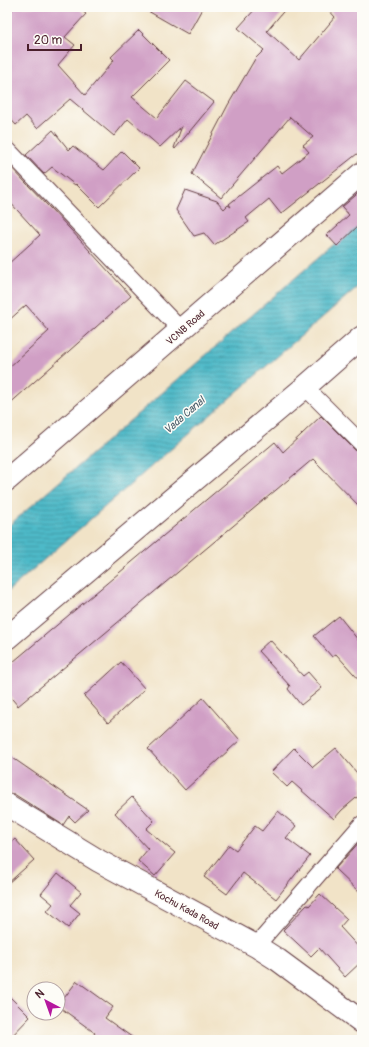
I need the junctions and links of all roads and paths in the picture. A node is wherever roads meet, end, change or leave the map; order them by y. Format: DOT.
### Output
graph roads {
  1 [pos="7,149"];
  2 [pos="362,173"];
  3 [pos="181,330"];
  4 [pos="362,337"];
  5 [pos="305,387"];
  6 [pos="362,444"];
  7 [pos="7,480"];
  8 [pos="7,638"];
  9 [pos="7,805"];
  10 [pos="362,824"];
  11 [pos="256,946"];
  12 [pos="362,1022"];
  1 -- 3 [label="street"];
  2 -- 3 [label="main road, VCNB Road"];
  3 -- 7 [label="main road, VCNB Road"];
  4 -- 5 [label="main road"];
  5 -- 6 [label="street"];
  5 -- 8 [label="main road"];
  9 -- 11 [label="main road, Kochu Kada Road"];
  10 -- 11 [label="street"];
  11 -- 12 [label="main road, Kochu Kada Road"];
}
